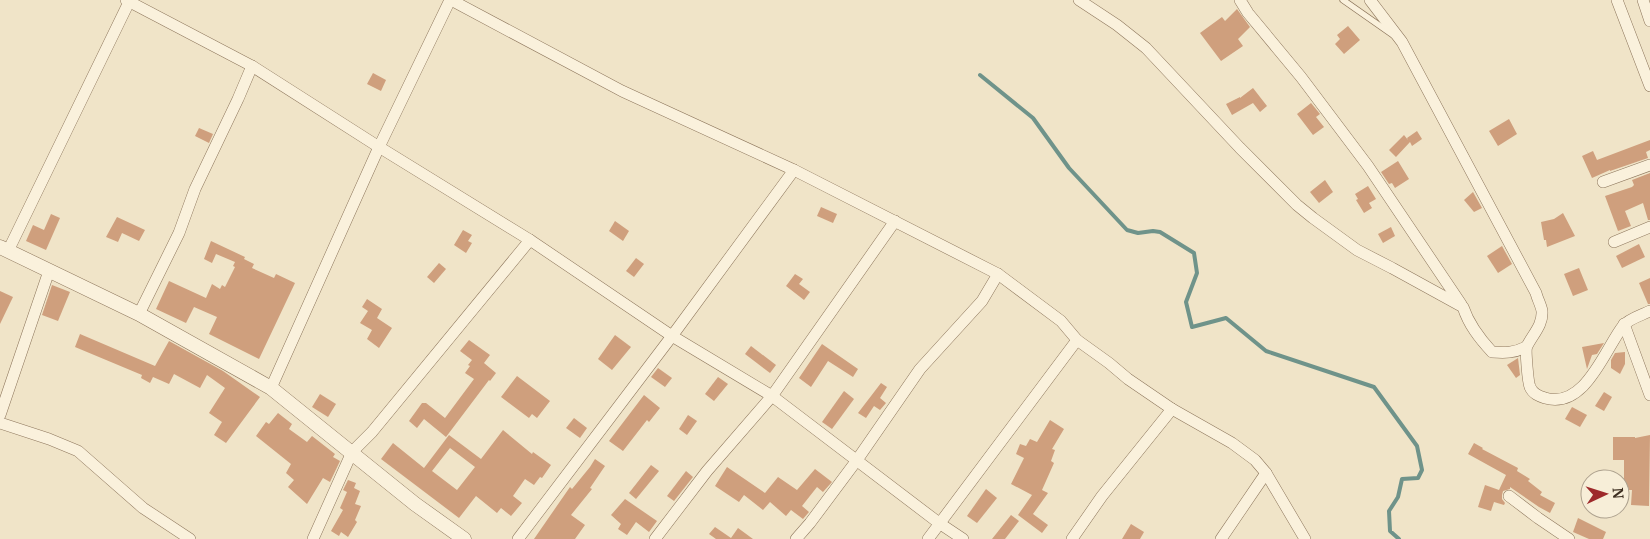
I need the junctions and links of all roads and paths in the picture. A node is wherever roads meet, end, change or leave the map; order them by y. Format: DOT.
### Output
graph roads {
  1 [pos="128,0"];
  2 [pos="451,0"];
  3 [pos="1079,0"];
  4 [pos="1240,0"];
  5 [pos="1343,0"];
  6 [pos="1370,0"];
  7 [pos="1617,0"];
  8 [pos="1643,0"];
  9 [pos="1650,21"];
  10 [pos="1402,42"];
  11 [pos="252,66"];
  12 [pos="1650,86"];
  13 [pos="379,147"];
  14 [pos="1650,164"];
  15 [pos="794,170"];
  16 [pos="1603,182"];
  17 [pos="895,221"];
  18 [pos="1650,227"];
  19 [pos="530,240"];
  20 [pos="1614,242"];
  21 [pos="4,249"];
  22 [pos="49,271"];
  23 [pos="998,274"];
  24 [pos="1462,307"];
  25 [pos="1650,311"];
  26 [pos="139,314"];
  27 [pos="1624,324"];
  28 [pos="672,336"];
  29 [pos="1078,340"];
  30 [pos="1526,348"];
  31 [pos="271,388"];
  32 [pos="1650,395"];
  33 [pos="772,396"];
  34 [pos="1172,409"];
  35 [pos="0,415"];
  36 [pos="0,423"];
  37 [pos="352,452"];
  38 [pos="857,460"];
  39 [pos="1266,473"];
  40 [pos="1510,496"];
  41 [pos="939,523"];
  42 [pos="190,539"];
  43 [pos="313,539"];
  44 [pos="464,539"];
  45 [pos="518,539"];
  46 [pos="655,539"];
  47 [pos="796,539"];
  48 [pos="928,539"];
  49 [pos="963,539"];
  50 [pos="1072,539"];
  51 [pos="1221,539"];
  52 [pos="1305,539"];
  53 [pos="1570,539"];
  1 -- 11 [label="street"];
  1 -- 21 [label="street"];
  2 -- 13 [label="street"];
  2 -- 15 [label="street"];
  3 -- 24 [label="street"];
  4 -- 24 [label="street"];
  5 -- 10 [label="lane"];
  6 -- 10 [label="street"];
  7 -- 12 [label="street"];
  8 -- 9 [label="street"];
  10 -- 30 [label="street"];
  11 -- 13 [label="street"];
  11 -- 26 [label="street"];
  13 -- 19 [label="street"];
  13 -- 31 [label="street"];
  14 -- 16 [label="street"];
  15 -- 17 [label="street"];
  15 -- 28 [label="street"];
  17 -- 23 [label="street"];
  17 -- 33 [label="street"];
  18 -- 20 [label="street"];
  19 -- 28 [label="street"];
  19 -- 37 [label="street"];
  21 -- 22 [label="street"];
  22 -- 26 [label="street"];
  22 -- 35 [label="street"];
  23 -- 29 [label="street"];
  23 -- 38 [label="street"];
  24 -- 30 [label="street"];
  25 -- 27 [label="street"];
  26 -- 31 [label="street"];
  27 -- 30 [label="street"];
  27 -- 32 [label="street"];
  28 -- 33 [label="street"];
  28 -- 45 [label="street"];
  29 -- 34 [label="street"];
  29 -- 41 [label="street"];
  31 -- 37 [label="street"];
  33 -- 38 [label="street"];
  33 -- 46 [label="street"];
  34 -- 39 [label="street"];
  34 -- 50 [label="street"];
  36 -- 42 [label="street"];
  37 -- 43 [label="street"];
  37 -- 44 [label="street"];
  38 -- 41 [label="street"];
  38 -- 47 [label="street"];
  39 -- 51 [label="street"];
  39 -- 52 [label="street"];
  40 -- 53 [label="street"];
  41 -- 48 [label="street"];
  41 -- 49 [label="street"];
}
